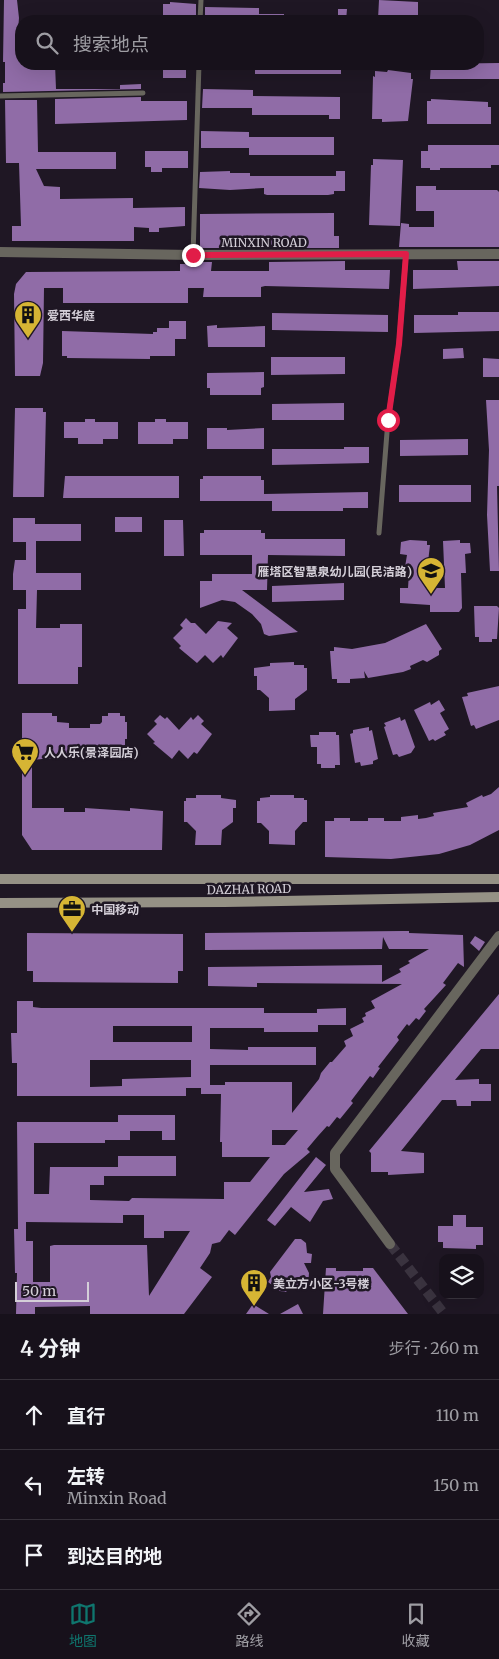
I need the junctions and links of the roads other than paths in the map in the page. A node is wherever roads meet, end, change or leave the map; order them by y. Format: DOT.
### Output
graph roads {
  1 [pos="201,0"];
  2 [pos="200,15"];
  3 [pos="199,70"];
  4 [pos="143,93"];
  5 [pos="0,96"];
  6 [pos="0,252"];
  7 [pos="406,254"];
  8 [pos="499,254"];
  9 [pos="193,255"];
  10 [pos="379,534"];
  11 [pos="0,879"];
  12 [pos="499,879"];
  13 [pos="499,897"];
  14 [pos="0,903"];
  15 [pos="499,936"];
  16 [pos="390,1244"];
  1 -- 2 [label="lane"];
  3 -- 9 [label="lane"];
  4 -- 5 [label="lane"];
  6 -- 9 [label="street, MINXIN ROAD"];
  7 -- 8 [label="street, MINXIN ROAD"];
  7 -- 9 [label="street, MINXIN ROAD"];
  7 -- 10 [label="lane"];
  11 -- 12 [label="main road, DAZHAI ROAD"];
  13 -- 14 [label="main road, DAZHAI ROAD"];
  15 -- 16 [label="street"];
}
